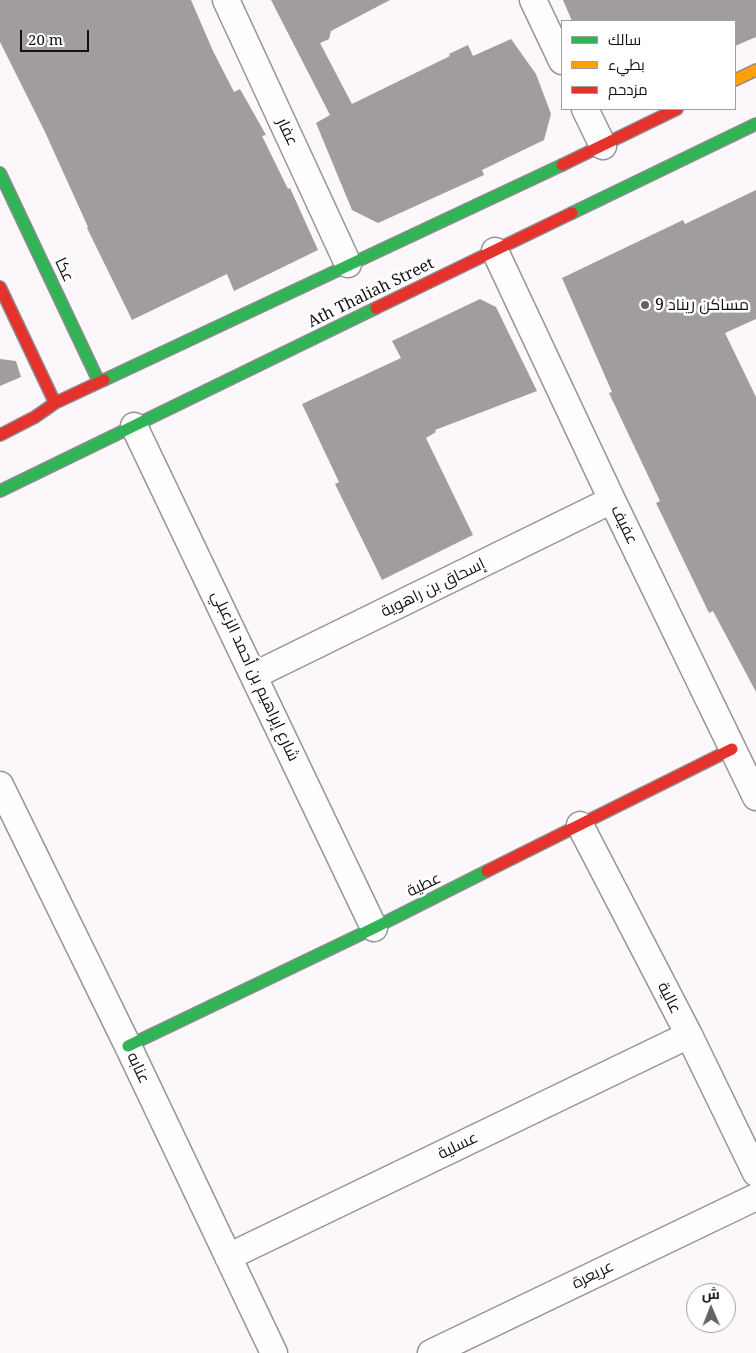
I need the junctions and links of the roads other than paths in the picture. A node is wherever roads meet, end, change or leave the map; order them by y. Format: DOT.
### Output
graph roads {
  1 [pos="226,0"];
  2 [pos="533,0"];
  3 [pos="561,59"];
  4 [pos="756,70"];
  5 [pos="736,80"];
  6 [pos="585,110"];
  7 [pos="675,110"];
  8 [pos="756,124"];
  9 [pos="745,129"];
  10 [pos="756,135"];
  11 [pos="603,146"];
  12 [pos="0,173"];
  13 [pos="495,251"];
  14 [pos="348,264"];
  15 [pos="0,287"];
  16 [pos="99,382"];
  17 [pos="55,403"];
  18 [pos="134,426"];
  19 [pos="0,435"];
  20 [pos="0,491"];
  21 [pos="612,500"];
  22 [pos="254,675"];
  23 [pos="732,749"];
  24 [pos="2,794"];
  25 [pos="756,797"];
  26 [pos="580,825"];
  27 [pos="374,928"];
  28 [pos="689,1036"];
  29 [pos="128,1046"];
  30 [pos="756,1173"];
  31 [pos="756,1196"];
  32 [pos="228,1257"];
  33 [pos="274,1353"];
  34 [pos="431,1353"];
  1 -- 14 [label="street, عفار"];
  2 -- 3 [label="street"];
  4 -- 5 [label="street"];
  6 -- 11 [label="street"];
  7 -- 11 [label="street"];
  8 -- 9 [label="street, Ath Thaliah Street"];
  9 -- 10 [label="street"];
  9 -- 13 [label="street, Ath Thaliah Street"];
  11 -- 14 [label="street"];
  12 -- 16 [label="street, عكا"];
  13 -- 18 [label="street, Ath Thaliah Street"];
  13 -- 21 [label="street, عفيف"];
  14 -- 16 [label="street"];
  15 -- 17 [label="street"];
  16 -- 17 [label="street"];
  17 -- 19 [label="street"];
  18 -- 20 [label="street, Ath Thaliah Street"];
  18 -- 22 [label="street, شارع إبراهيم بن أحمد الزعبلي"];
  21 -- 22 [label="street, إسحاق بن راهوية"];
  21 -- 23 [label="street, عفيف"];
  22 -- 27 [label="street, شارع إبراهيم بن أحمد الزعبلي"];
  23 -- 25 [label="street, عفيف"];
  23 -- 26 [label="street, عطية"];
  24 -- 29 [label="street, عنابه"];
  26 -- 27 [label="street, عطية"];
  26 -- 28 [label="street, عالية"];
  27 -- 29 [label="street, عطية"];
  28 -- 30 [label="street, عالية"];
  28 -- 32 [label="street, عسلية"];
  29 -- 32 [label="street, عنابه"];
  31 -- 34 [label="street, عريعرة"];
  32 -- 33 [label="street, عنابه"];
}
